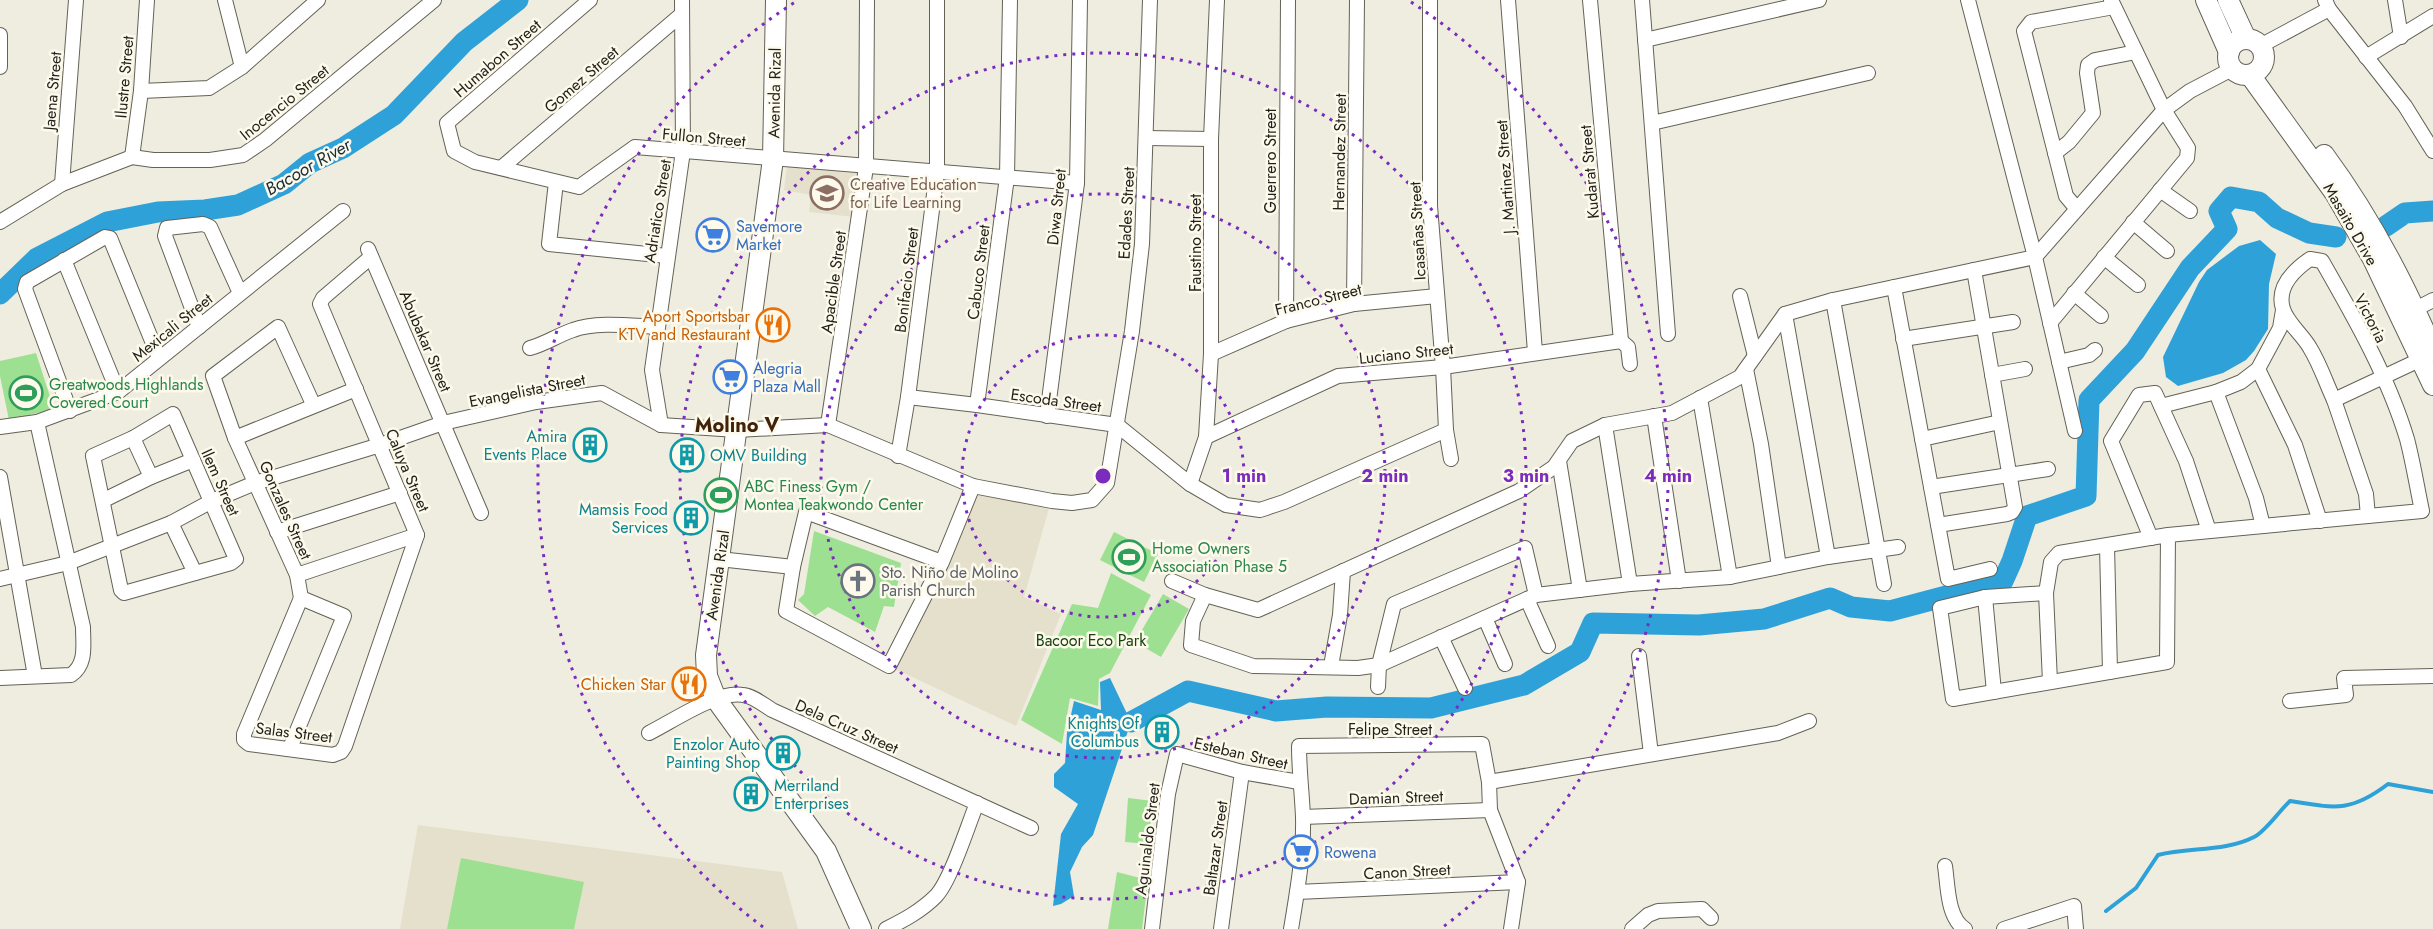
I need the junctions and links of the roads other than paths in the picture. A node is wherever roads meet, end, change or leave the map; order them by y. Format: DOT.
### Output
graph roads {
  1 [pos="76,0"];
  2 [pos="147,0"];
  3 [pos="225,0"];
  4 [pos="318,0"];
  5 [pos="434,0"];
  6 [pos="590,0"];
  7 [pos="776,0"];
  8 [pos="867,0"];
  9 [pos="937,0"];
  10 [pos="1010,0"];
  11 [pos="1080,0"];
  12 [pos="1150,0"];
  13 [pos="1217,0"];
  14 [pos="1288,0"];
  15 [pos="1357,0"];
  16 [pos="1430,0"];
  17 [pos="1508,0"];
  18 [pos="1590,0"];
  19 [pos="1642,0"];
  20 [pos="1819,0"];
  21 [pos="1968,0"];
  22 [pos="2206,0"];
  23 [pos="2228,0"];
  24 [pos="2395,0"];
  25 [pos="2113,3"];
  26 [pos="2327,5"];
  27 [pos="300,7"];
  28 [pos="682,7"];
  29 [pos="2433,16"];
  30 [pos="0,35"];
  31 [pos="2401,36"];
  32 [pos="1645,40"];
  33 [pos="2253,42"];
  34 [pos="2136,52"];
  35 [pos="2366,57"];
  36 [pos="2243,66"];
  37 [pos="0,67"];
  38 [pos="242,67"];
  39 [pos="1869,73"];
  40 [pos="141,91"];
  41 [pos="2164,110"];
  42 [pos="1652,123"];
  43 [pos="1146,138"];
  44 [pos="1211,139"];
  45 [pos="454,151"];
  46 [pos="683,151"];
  47 [pos="2433,151"];
  48 [pos="2055,153"];
  49 [pos="132,157"];
  50 [pos="772,159"];
  51 [pos="866,167"];
  52 [pos="501,168"];
  53 [pos="937,171"];
  54 [pos="1007,177"];
  55 [pos="556,182"];
  56 [pos="1077,183"];
  57 [pos="62,184"];
  58 [pos="2160,190"];
  59 [pos="2077,209"];
  60 [pos="343,211"];
  61 [pos="2190,211"];
  62 [pos="0,222"];
  63 [pos="2133,222"];
  64 [pos="2167,251"];
  65 [pos="667,256"];
  66 [pos="2035,257"];
  67 [pos="2104,258"];
  68 [pos="64,260"];
  69 [pos="1974,270"];
  70 [pos="2138,285"];
  71 [pos="1894,287"];
  72 [pos="240,293"];
  73 [pos="2074,293"];
  74 [pos="1437,296"];
  75 [pos="1740,296"];
  76 [pos="1833,300"];
  77 [pos="320,304"];
  78 [pos="1354,304"];
  79 [pos="2417,309"];
  80 [pos="2283,310"];
  81 [pos="1785,314"];
  82 [pos="2101,316"];
  83 [pos="1286,321"];
  84 [pos="2013,322"];
  85 [pos="2050,323"];
  86 [pos="1984,326"];
  87 [pos="199,327"];
  88 [pos="657,327"];
  89 [pos="1668,334"];
  90 [pos="1903,339"];
  91 [pos="1621,341"];
  92 [pos="530,348"];
  93 [pos="2095,351"];
  94 [pos="1535,352"];
  95 [pos="1211,354"];
  96 [pos="2429,355"];
  97 [pos="1755,356"];
  98 [pos="159,358"];
  99 [pos="2059,363"];
  100 [pos="1630,364"];
  101 [pos="1443,367"];
  102 [pos="1746,369"];
  103 [pos="2025,369"];
  104 [pos="2258,369"];
  105 [pos="1992,375"];
  106 [pos="2382,377"];
  107 [pos="2433,385"];
  108 [pos="356,389"];
  109 [pos="118,392"];
  110 [pos="2216,392"];
  111 [pos="908,398"];
  112 [pos="1700,398"];
  113 [pos="2334,400"];
  114 [pos="313,404"];
  115 [pos="977,405"];
  116 [pos="2161,406"];
  117 [pos="70,411"];
  118 [pos="1047,416"];
  119 [pos="1654,416"];
  120 [pos="37,422"];
  121 [pos="2000,422"];
  122 [pos="443,423"];
  123 [pos="661,425"];
  124 [pos="828,425"];
  125 [pos="1117,425"];
  126 [pos="1605,425"];
  127 [pos="0,427"];
  128 [pos="737,430"];
  129 [pos="1446,430"];
  130 [pos="2075,431"];
  131 [pos="1206,437"];
  132 [pos="133,438"];
  133 [pos="235,438"];
  134 [pos="1922,439"];
  135 [pos="380,446"];
  136 [pos="898,456"];
  137 [pos="1451,459"];
  138 [pos="193,460"];
  139 [pos="1559,461"];
  140 [pos="2048,469"];
  141 [pos="2009,474"];
  142 [pos="0,477"];
  143 [pos="151,477"];
  144 [pos="255,483"];
  145 [pos="1191,484"];
  146 [pos="973,486"];
  147 [pos="1931,487"];
  148 [pos="400,493"];
  149 [pos="104,500"];
  150 [pos="212,501"];
  151 [pos="481,513"];
  152 [pos="2368,516"];
  153 [pos="2320,521"];
  154 [pos="171,523"];
  155 [pos="1938,525"];
  156 [pos="2263,526"];
  157 [pos="2209,531"];
  158 [pos="277,532"];
  159 [pos="417,535"];
  160 [pos="2168,535"];
  161 [pos="2151,538"];
  162 [pos="2107,546"];
  163 [pos="112,547"];
  164 [pos="1898,547"];
  165 [pos="1878,551"];
  166 [pos="1828,557"];
  167 [pos="719,559"];
  168 [pos="942,562"];
  169 [pos="68,563"];
  170 [pos="793,567"];
  171 [pos="1779,567"];
  172 [pos="1990,569"];
  173 [pos="1343,571"];
  174 [pos="195,573"];
  175 [pos="17,575"];
  176 [pos="297,575"];
  177 [pos="1730,577"];
  178 [pos="0,579"];
  179 [pos="1172,581"];
  180 [pos="1679,581"];
  181 [pos="1630,584"];
  182 [pos="1884,584"];
  183 [pos="1580,590"];
  184 [pos="2046,593"];
  185 [pos="1205,595"];
  186 [pos="1531,597"];
  187 [pos="1985,597"];
  188 [pos="301,598"];
  189 [pos="1485,618"];
  190 [pos="1441,637"];
  191 [pos="1548,646"];
  192 [pos="1639,656"];
  193 [pos="1505,664"];
  194 [pos="1379,665"];
  195 [pos="1331,666"];
  196 [pos="2110,672"];
  197 [pos="35,676"];
  198 [pos="2433,676"];
  199 [pos="0,678"];
  200 [pos="2050,682"];
  201 [pos="1378,687"];
  202 [pos="1465,688"];
  203 [pos="1994,692"];
  204 [pos="716,699"];
  205 [pos="2290,702"];
  206 [pos="1809,721"];
  207 [pos="649,733"];
  208 [pos="290,748"];
  209 [pos="341,752"];
  210 [pos="1177,754"];
  211 [pos="1651,754"];
  212 [pos="1242,772"];
  213 [pos="1299,782"];
  214 [pos="1489,782"];
  215 [pos="977,803"];
  216 [pos="1490,810"];
  217 [pos="1303,818"];
  218 [pos="1031,828"];
  219 [pos="1945,866"];
  220 [pos="1518,882"];
  221 [pos="1297,892"];
  222 [pos="1711,918"];
  223 [pos="861,929"];
  224 [pos="886,929"];
  225 [pos="1152,929"];
  226 [pos="1221,929"];
  227 [pos="1291,929"];
  228 [pos="1510,929"];
  229 [pos="1632,929"];
  230 [pos="1965,929"];
  231 [pos="2004,929"];
  232 [pos="2076,929"];
  1 -- 57 [label="street, Jaena Street"];
  2 -- 40 [label="street, Ilustre Street"];
  3 -- 38 [label="street"];
  4 -- 27 [label="street"];
  5 -- 49 [label="street, Inocencio Street"];
  6 -- 45 [label="street, Humabon Street"];
  7 -- 50 [label="main road, Avenida Rizal"];
  8 -- 51 [label="street, Apacible Street"];
  9 -- 53 [label="street, Bonifacio Street"];
  10 -- 54 [label="street, Cabuco Street"];
  11 -- 56 [label="street, Diwa Street"];
  12 -- 43 [label="street, Edades Street"];
  13 -- 44 [label="street, Faustino Street"];
  14 -- 83 [label="street, Guerrero Street"];
  15 -- 78 [label="street, Hernandez Street"];
  16 -- 74 [label="street, Icasañas Street"];
  17 -- 94 [label="street, J. Martinez Street"];
  18 -- 91 [label="street, Kudarat Street"];
  19 -- 32 [label="street"];
  20 -- 32 [label="street"];
  21 -- 66 [label="street"];
  22 -- 36 [label="main road, Masaito Drive"];
  23 -- 33 [label="main road"];
  24 -- 31 [label="street"];
  25 -- 34 [label="street"];
  25 -- 48 [label="street"];
  26 -- 33 [label="street"];
  26 -- 35 [label="street"];
  27 -- 38 [label="street"];
  28 -- 46 [label="street, Adriatico Street"];
  28 -- 52 [label="street, Gomez Street"];
  29 -- 31 [label="street"];
  30 -- 37 [label="street"];
  31 -- 35 [label="street"];
  32 -- 42 [label="street"];
  33 -- 36 [label="main road"];
  33 -- 36 [label="main road"];
  34 -- 41 [label="street"];
  34 -- 48 [label="street"];
  35 -- 47 [label="street"];
  36 -- 41 [label="street"];
  36 -- 79 [label="main road, Masaito Drive"];
  38 -- 40 [label="street"];
  39 -- 42 [label="street"];
  40 -- 49 [label="street, Ilustre Street"];
  41 -- 58 [label="street"];
  41 -- 59 [label="street"];
  42 -- 89 [label="street"];
  43 -- 44 [label="street"];
  43 -- 125 [label="street, Edades Street"];
  44 -- 95 [label="street, Faustino Street"];
  45 -- 52 [label="street, Fullon Street"];
  46 -- 50 [label="street, Fullon Street"];
  46 -- 55 [label="street, Fullon Street"];
  46 -- 65 [label="street, Adriatico Street"];
  48 -- 59 [label="street"];
  49 -- 57 [label="street, Inocencio Street"];
  50 -- 51 [label="street, Fullon Street"];
  50 -- 128 [label="main road, Avenida Rizal"];
  51 -- 53 [label="street, Fullon Street"];
  51 -- 124 [label="street, Apacible Street"];
  52 -- 55 [label="street, Fullon Street"];
  53 -- 54 [label="street, Fullon Street"];
  53 -- 111 [label="street, Bonifacio Street"];
  54 -- 56 [label="street, Fullon Street"];
  54 -- 115 [label="street, Cabuco Street"];
  55 -- 65 [label="street"];
  56 -- 118 [label="street, Diwa Street"];
  57 -- 62 [label="street, Inocencio Street"];
  58 -- 61 [label="street"];
  58 -- 63 [label="street"];
  59 -- 66 [label="street"];
  60 -- 72 [label="street, Mexicali Street"];
  63 -- 64 [label="street"];
  63 -- 67 [label="street"];
  65 -- 88 [label="street, Adriatico Street"];
  66 -- 69 [label="street"];
  66 -- 85 [label="street"];
  67 -- 70 [label="street"];
  67 -- 73 [label="street"];
  68 -- 98 [label="street"];
  68 -- 109 [label="street"];
  68 -- 117 [label="street"];
  69 -- 71 [label="street"];
  69 -- 86 [label="street"];
  71 -- 76 [label="street"];
  71 -- 90 [label="street"];
  72 -- 87 [label="street, Mexicali Street"];
  72 -- 87 [label="street"];
  73 -- 82 [label="street"];
  73 -- 85 [label="street"];
  74 -- 78 [label="street, Franco Street"];
  74 -- 101 [label="street, Icasañas Street"];
  75 -- 97 [label="street"];
  76 -- 81 [label="street"];
  76 -- 165 [label="street"];
  77 -- 108 [label="street, Caluya Street"];
  77 -- 122 [label="street, Abubakar Street"];
  78 -- 83 [label="street, Franco Street"];
  79 -- 96 [label="main road, Masaito Drive"];
  80 -- 104 [label="street"];
  80 -- 106 [label="street, Victoria"];
  80 -- 113 [label="street"];
  81 -- 97 [label="street"];
  81 -- 166 [label="street"];
  83 -- 95 [label="street, Franco Street"];
  84 -- 86 [label="street"];
  85 -- 99 [label="street"];
  86 -- 90 [label="street"];
  86 -- 105 [label="street"];
  87 -- 98 [label="street, Mexicali Street"];
  88 -- 92 [label="street"];
  88 -- 123 [label="street, Adriatico Street"];
  90 -- 134 [label="street"];
  91 -- 94 [label="street, Luciano Street"];
  91 -- 100 [label="street, Kudarat Street"];
  93 -- 99 [label="street"];
  94 -- 101 [label="street, Luciano Street"];
  95 -- 131 [label="street, Faustino Street"];
  96 -- 106 [label="street"];
  96 -- 107 [label="main road, Masaito Drive"];
  97 -- 102 [label="street"];
  98 -- 109 [label="street, Mexicali Street"];
  99 -- 130 [label="street"];
  101 -- 129 [label="street, Icasañas Street"];
  101 -- 131 [label="street, Luciano Street"];
  102 -- 112 [label="street"];
  102 -- 171 [label="street"];
  103 -- 105 [label="street"];
  104 -- 110 [label="street"];
  104 -- 153 [label="street"];
  105 -- 121 [label="street"];
  106 -- 113 [label="street"];
  106 -- 152 [label="street, Victoria"];
  108 -- 114 [label="street"];
  108 -- 135 [label="street, Caluya Street"];
  109 -- 117 [label="street, Mexicali Street"];
  110 -- 116 [label="street"];
  110 -- 156 [label="street"];
  111 -- 115 [label="street, Escoda Street"];
  111 -- 136 [label="street, Bonifacio Street"];
  112 -- 119 [label="street"];
  112 -- 177 [label="street"];
  113 -- 152 [label="street"];
  114 -- 133 [label="street"];
  114 -- 133 [label="street, Gonzales Street"];
  115 -- 118 [label="street, Escoda Street"];
  116 -- 157 [label="street"];
  116 -- 161 [label="street"];
  117 -- 120 [label="street, Mexicali Street"];
  118 -- 125 [label="street, Escoda Street"];
  119 -- 126 [label="street"];
  119 -- 180 [label="street"];
  120 -- 127 [label="street, Mexicali Street"];
  120 -- 169 [label="street"];
  121 -- 134 [label="street"];
  121 -- 141 [label="street"];
  122 -- 123 [label="street, Evangelista Street"];
  122 -- 135 [label="street, Evangelista Street"];
  122 -- 151 [label="street, Abubakar Street"];
  123 -- 128 [label="street, Evangelista Street"];
  124 -- 128 [label="street, Evangelista Street"];
  124 -- 136 [label="street, Evangelista Street"];
  125 -- 145 [label="street, Escoda Street"];
  125 -- 146 [label="street, Evangelista Street"];
  126 -- 139 [label="street"];
  126 -- 181 [label="street"];
  128 -- 167 [label="main road, Avenida Rizal"];
  129 -- 137 [label="street, Icasañas Street"];
  129 -- 145 [label="street, Escoda Street"];
  131 -- 145 [label="street, Faustino Street"];
  132 -- 138 [label="street, Ilem Street"];
  132 -- 143 [label="street"];
  132 -- 149 [label="street"];
  133 -- 144 [label="street, Gonzales Street"];
  134 -- 147 [label="street"];
  135 -- 144 [label="street, Evangelista Street"];
  135 -- 148 [label="street, Caluya Street"];
  136 -- 146 [label="street, Evangelista Street"];
  138 -- 143 [label="street"];
  138 -- 150 [label="street, Ilem Street"];
  139 -- 173 [label="street"];
  139 -- 183 [label="street"];
  140 -- 141 [label="street"];
  141 -- 147 [label="street"];
  141 -- 155 [label="street"];
  142 -- 175 [label="street"];
  143 -- 149 [label="street"];
  144 -- 150 [label="street, Evangelista Street"];
  144 -- 158 [label="street, Gonzales Street"];
  146 -- 168 [label="street"];
  147 -- 155 [label="street"];
  148 -- 158 [label="street"];
  148 -- 159 [label="street, Caluya Street"];
  149 -- 163 [label="street"];
  150 -- 154 [label="street, Evangelista Street"];
  150 -- 174 [label="street, Ilem Street"];
  152 -- 153 [label="street"];
  153 -- 156 [label="street"];
  154 -- 163 [label="street, Evangelista Street"];
  154 -- 174 [label="street"];
  155 -- 172 [label="street"];
  156 -- 157 [label="street"];
  157 -- 160 [label="street"];
  158 -- 176 [label="street, Gonzales Street"];
  159 -- 176 [label="street"];
  159 -- 209 [label="street, Caluya Street"];
  160 -- 161 [label="street"];
  160 -- 196 [label="street"];
  161 -- 162 [label="street"];
  162 -- 184 [label="street"];
  162 -- 196 [label="street"];
  163 -- 169 [label="street, Evangelista Street"];
  163 -- 174 [label="street"];
  164 -- 165 [label="street"];
  165 -- 166 [label="street"];
  165 -- 182 [label="street"];
  166 -- 171 [label="street"];
  167 -- 170 [label="street"];
  167 -- 204 [label="main road, Avenida Rizal"];
  168 -- 170 [label="street"];
  168 -- 170 [label="street"];
  169 -- 175 [label="street, Evangelista Street"];
  169 -- 197 [label="street"];
  171 -- 177 [label="street"];
  173 -- 185 [label="street"];
  173 -- 195 [label="street"];
  175 -- 178 [label="street, Evangelista Street"];
  175 -- 197 [label="street"];
  176 -- 188 [label="street, Gonzales Street"];
  177 -- 180 [label="street"];
  179 -- 185 [label="street"];
  180 -- 181 [label="street"];
  181 -- 183 [label="street"];
  183 -- 186 [label="street"];
  184 -- 187 [label="street"];
  184 -- 200 [label="street"];
  185 -- 195 [label="street"];
  186 -- 189 [label="street"];
  186 -- 191 [label="street"];
  186 -- 194 [label="street"];
  187 -- 203 [label="street"];
  187 -- 203 [label="street"];
  188 -- 208 [label="street"];
  188 -- 208 [label="street, Salas Street"];
  189 -- 190 [label="street"];
  189 -- 193 [label="street"];
  190 -- 194 [label="street"];
  190 -- 202 [label="street"];
  192 -- 211 [label="street"];
  194 -- 195 [label="street"];
  194 -- 201 [label="street"];
  196 -- 200 [label="street"];
  197 -- 199 [label="street"];
  198 -- 205 [label="street"];
  200 -- 203 [label="street"];
  204 -- 207 [label="street, Dela Cruz Street"];
  204 -- 215 [label="street, Dela Cruz Street"];
  204 -- 223 [label="main road, Avenida Rizal"];
  206 -- 211 [label="street"];
  208 -- 209 [label="street, Salas Street"];
  210 -- 212 [label="street, Esteban Street"];
  210 -- 225 [label="street, Aguinaldo Street"];
  211 -- 214 [label="street"];
  212 -- 213 [label="street, Esteban Street"];
  212 -- 226 [label="street, Baltazar Street"];
  213 -- 214 [label="street, Felipe Street"];
  213 -- 217 [label="street"];
  214 -- 216 [label="street"];
  215 -- 218 [label="street, Dela Cruz Street"];
  215 -- 224 [label="street"];
  216 -- 217 [label="street, Damian Street"];
  216 -- 220 [label="street"];
  217 -- 221 [label="street"];
  219 -- 230 [label="street"];
  220 -- 221 [label="street, Canon Street"];
  220 -- 228 [label="street"];
  221 -- 227 [label="street"];
  222 -- 229 [label="street"];
  231 -- 232 [label="street"];
}
